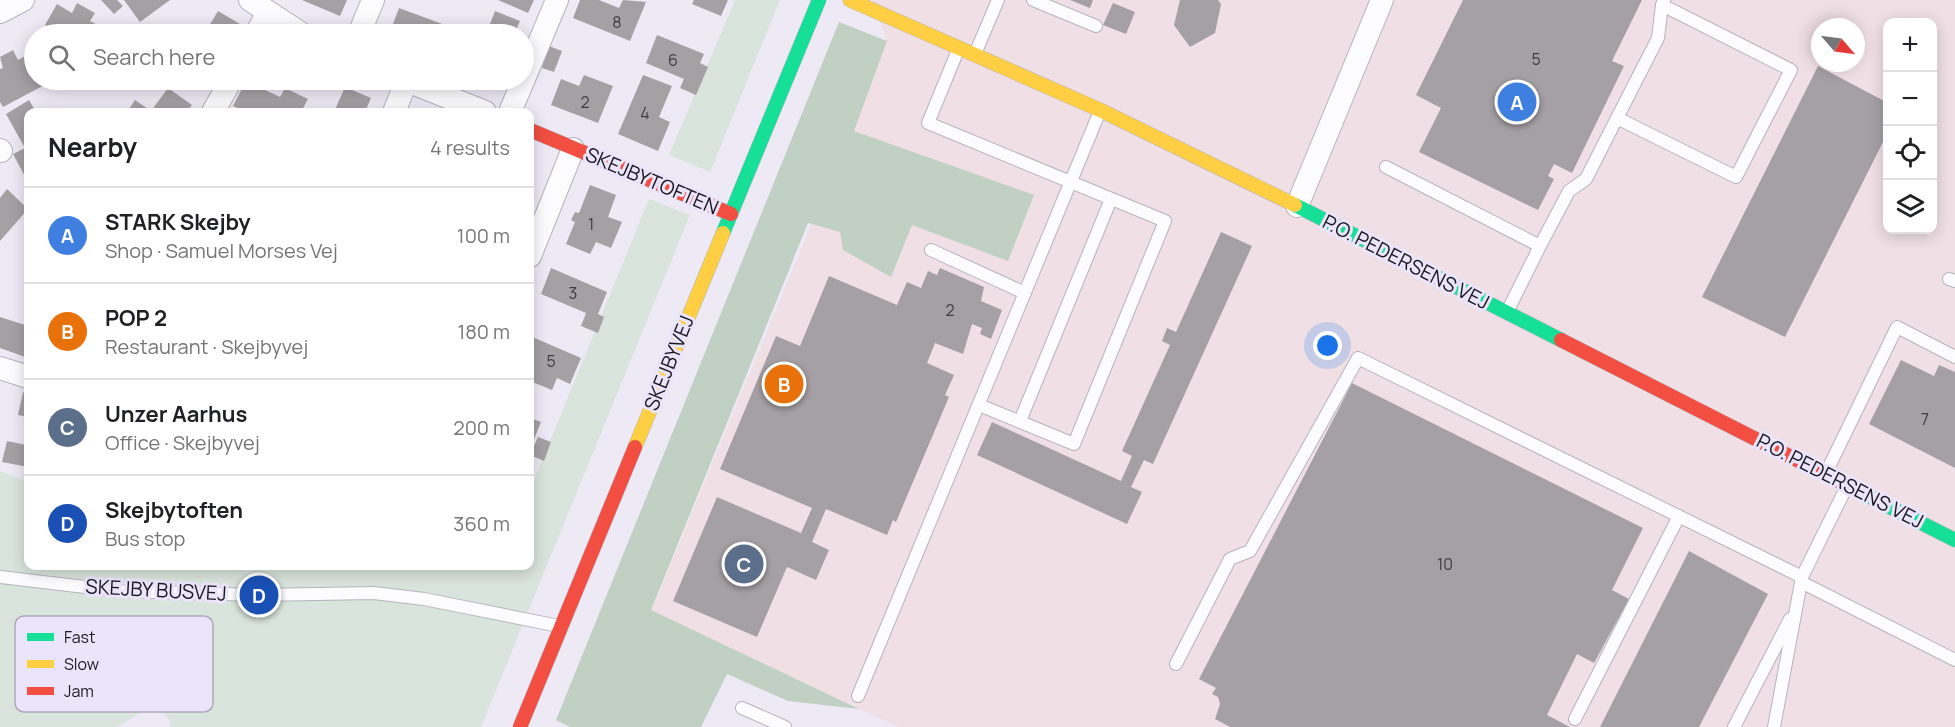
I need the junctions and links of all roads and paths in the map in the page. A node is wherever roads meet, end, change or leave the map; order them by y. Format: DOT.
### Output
graph roads {
  1 [pos="23,0"];
  2 [pos="373,0"];
  3 [pos="557,0"];
  4 [pos="819,0"];
  5 [pos="850,0"];
  6 [pos="998,0"];
  7 [pos="1033,0"];
  8 [pos="1382,0"];
  9 [pos="1663,2"];
  10 [pos="259,7"];
  11 [pos="0,12"];
  12 [pos="257,24"];
  13 [pos="286,24"];
  14 [pos="363,24"];
  15 [pos="1096,26"];
  16 [pos="959,47"];
  17 [pos="975,54"];
  18 [pos="534,55"];
  19 [pos="225,90"];
  20 [pos="402,90"];
  21 [pos="431,90"];
  22 [pos="519,90"];
  23 [pos="215,108"];
  24 [pos="396,108"];
  25 [pos="475,108"];
  26 [pos="512,108"];
  27 [pos="1100,110"];
  28 [pos="1617,118"];
  29 [pos="534,132"];
  30 [pos="573,148"];
  31 [pos="1386,167"];
  32 [pos="1070,182"];
  33 [pos="1111,199"];
  34 [pos="1297,206"];
  35 [pos="731,214"];
  36 [pos="534,245"];
  37 [pos="1540,246"];
  38 [pos="932,249"];
  39 [pos="1025,293"];
  40 [pos="1506,312"];
  41 [pos="1955,357"];
  42 [pos="0,368"];
  43 [pos="24,376"];
  44 [pos="979,405"];
  45 [pos="1020,421"];
  46 [pos="1826,474"];
  47 [pos="1848,485"];
  48 [pos="1678,516"];
  49 [pos="1955,540"];
  50 [pos="0,577"];
  51 [pos="1802,580"];
  52 [pos="1797,607"];
  53 [pos="561,626"];
  54 [pos="1955,660"];
  55 [pos="1176,664"];
  56 [pos="858,696"];
  57 [pos="742,708"];
  58 [pos="1575,719"];
  59 [pos="520,727"];
  60 [pos="785,727"];
  61 [pos="1734,727"];
  62 [pos="1774,727"];
  1 -- 11 [label="street"];
  2 -- 14 [label="street"];
  3 -- 18 [label="street"];
  4 -- 35 [label="street, SKEJBYVEJ"];
  5 -- 16 [label="street, P.O. PEDERSENS VEJ"];
  6 -- 17 [label="lane"];
  7 -- 15 [label="lane"];
  8 -- 34 [label="street"];
  9 -- 28 [label="lane"];
  9 -- 28 [label="lane"];
  10 -- 12 [label="street"];
  10 -- 13 [label="street"];
  16 -- 17 [label="street, P.O. PEDERSENS VEJ"];
  16 -- 32 [label="lane"];
  17 -- 27 [label="street, P.O. PEDERSENS VEJ"];
  19 -- 23 [label="street"];
  20 -- 24 [label="street"];
  21 -- 25 [label="street"];
  22 -- 26 [label="street"];
  27 -- 32 [label="lane"];
  27 -- 34 [label="street, P.O. PEDERSENS VEJ"];
  28 -- 37 [label="lane"];
  29 -- 30 [label="street, SKEJBYTOFTEN"];
  30 -- 35 [label="street, SKEJBYTOFTEN"];
  30 -- 36 [label="street, SKEJBYTOFTEN"];
  31 -- 37 [label="lane"];
  32 -- 33 [label="lane"];
  32 -- 39 [label="lane"];
  33 -- 45 [label="lane"];
  33 -- 45 [label="lane"];
  34 -- 40 [label="street, P.O. PEDERSENS VEJ"];
  35 -- 53 [label="street, SKEJBYVEJ"];
  37 -- 40 [label="lane"];
  38 -- 39 [label="lane"];
  39 -- 44 [label="lane"];
  40 -- 46 [label="street, P.O. PEDERSENS VEJ"];
  41 -- 46 [label="lane"];
  42 -- 43 [label="street"];
  44 -- 45 [label="lane"];
  44 -- 56 [label="lane"];
  46 -- 47 [label="street, P.O. PEDERSENS VEJ"];
  47 -- 49 [label="street, P.O. PEDERSENS VEJ"];
  47 -- 51 [label="lane"];
  48 -- 51 [label="lane"];
  48 -- 55 [label="lane"];
  48 -- 58 [label="lane"];
  50 -- 53 [label="lane, SKEJBY BUSVEJ"];
  51 -- 52 [label="lane"];
  51 -- 54 [label="lane"];
  52 -- 61 [label="lane"];
  52 -- 62 [label="lane"];
  53 -- 59 [label="street, SKEJBYVEJ"];
  57 -- 60 [label="lane"];
}
